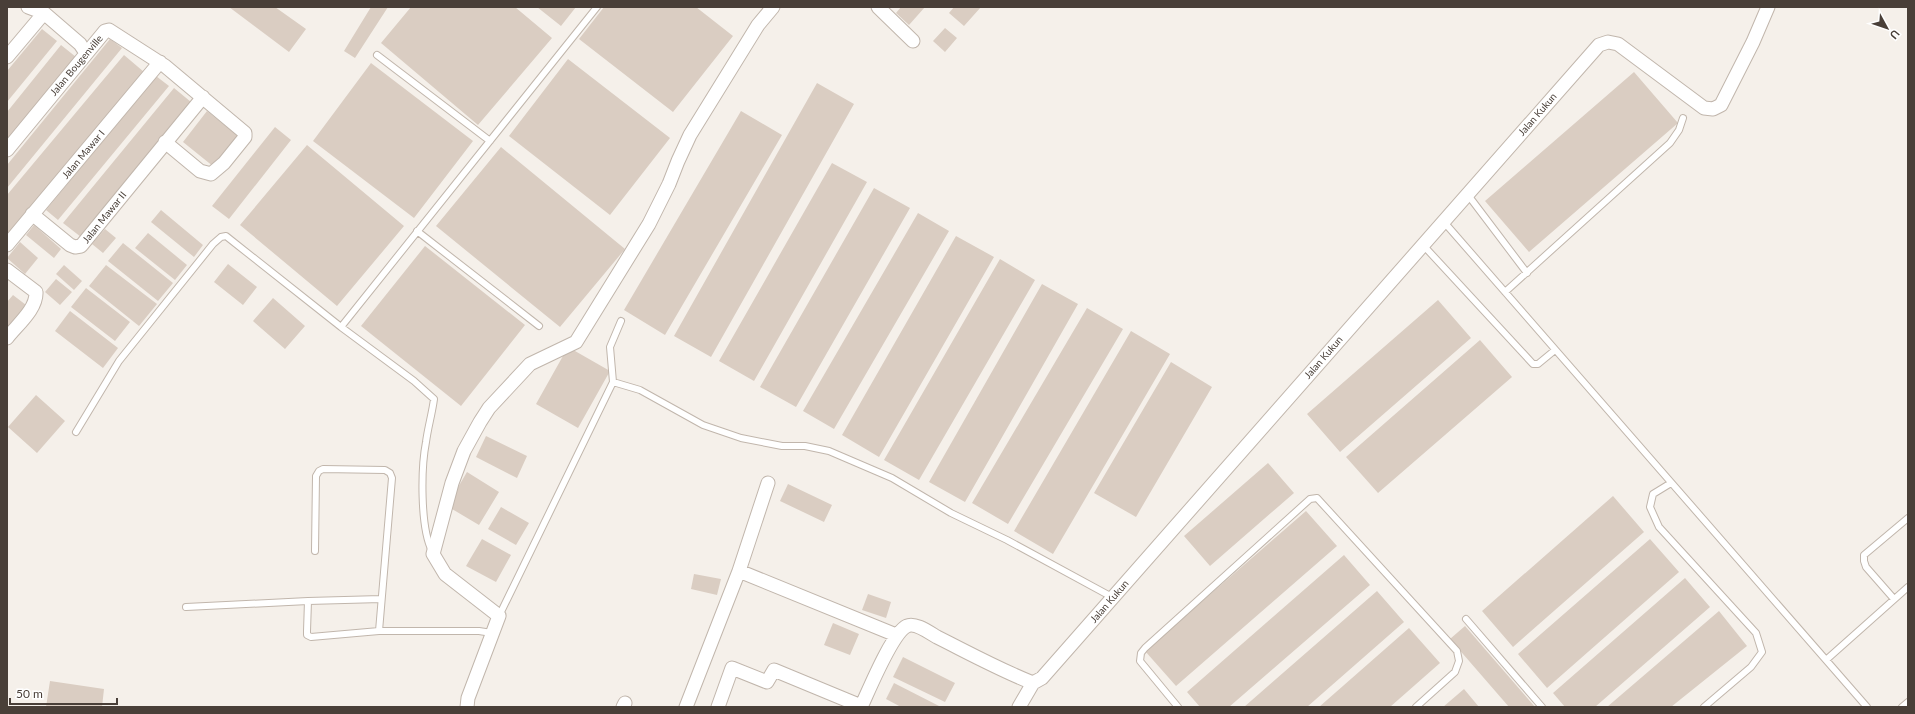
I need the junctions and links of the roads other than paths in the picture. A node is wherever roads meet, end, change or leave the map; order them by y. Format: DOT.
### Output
graph roads {
  1 [pos="28,7"];
  2 [pos="597,7"];
  3 [pos="773,7"];
  4 [pos="878,7"];
  5 [pos="1768,7"];
  6 [pos="44,14"];
  7 [pos="913,41"];
  8 [pos="86,53"];
  9 [pos="377,55"];
  10 [pos="7,57"];
  11 [pos="160,62"];
  12 [pos="203,97"];
  13 [pos="1683,118"];
  14 [pos="490,141"];
  15 [pos="166,142"];
  16 [pos="7,150"];
  17 [pos="1468,195"];
  18 [pos="32,214"];
  19 [pos="1444,222"];
  20 [pos="417,231"];
  21 [pos="7,245"];
  22 [pos="1423,245"];
  23 [pos="7,270"];
  24 [pos="1527,274"];
  25 [pos="1505,292"];
  26 [pos="621,321"];
  27 [pos="539,326"];
  28 [pos="341,327"];
  29 [pos="7,338"];
  30 [pos="1555,350"];
  31 [pos="613,382"];
  32 [pos="76,432"];
  33 [pos="768,483"];
  34 [pos="1671,483"];
  35 [pos="1908,518"];
  36 [pos="315,551"];
  37 [pos="433,554"];
  38 [pos="739,571"];
  39 [pos="1908,587"];
  40 [pos="1112,597"];
  41 [pos="381,599"];
  42 [pos="1894,599"];
  43 [pos="308,601"];
  44 [pos="186,608"];
  45 [pos="499,616"];
  46 [pos="1466,619"];
  47 [pos="379,631"];
  48 [pos="492,633"];
  49 [pos="896,635"];
  50 [pos="1826,660"];
  51 [pos="1033,683"];
  52 [pos="1908,702"];
  53 [pos="861,706"];
  54 [pos="467,707"];
  55 [pos="686,707"];
  56 [pos="718,707"];
  57 [pos="1019,707"];
  58 [pos="1178,707"];
  59 [pos="1416,707"];
  60 [pos="1542,707"];
  61 [pos="1704,707"];
  62 [pos="1867,707"];
  63 [pos="1902,707"];
  1 -- 6 [label="street"];
  2 -- 14 [label="lane"];
  3 -- 37 [label="street"];
  4 -- 7 [label="street"];
  5 -- 17 [label="street, Jalan Kukun"];
  6 -- 8 [label="street"];
  6 -- 10 [label="street"];
  8 -- 11 [label="street, Jalan Bougenville"];
  8 -- 16 [label="street, Jalan Bougenville"];
  9 -- 14 [label="lane"];
  11 -- 12 [label="street"];
  11 -- 18 [label="street, Jalan Mawar I"];
  12 -- 15 [label="street, Jalan Mawar II"];
  12 -- 15 [label="street"];
  13 -- 24 [label="lane"];
  14 -- 20 [label="lane"];
  15 -- 18 [label="street, Jalan Mawar II"];
  17 -- 19 [label="street, Jalan Kukun"];
  17 -- 24 [label="lane"];
  18 -- 21 [label="street, Jalan Mawar I"];
  19 -- 22 [label="street, Jalan Kukun"];
  19 -- 25 [label="lane"];
  20 -- 27 [label="lane"];
  20 -- 28 [label="lane"];
  22 -- 30 [label="lane"];
  22 -- 40 [label="street, Jalan Kukun"];
  23 -- 29 [label="street"];
  24 -- 25 [label="lane"];
  25 -- 30 [label="lane"];
  26 -- 31 [label="lane"];
  28 -- 32 [label="lane"];
  28 -- 37 [label="lane"];
  30 -- 34 [label="lane"];
  31 -- 40 [label="lane"];
  31 -- 45 [label="lane"];
  33 -- 38 [label="street"];
  34 -- 50 [label="lane"];
  34 -- 61 [label="lane"];
  35 -- 42 [label="lane"];
  36 -- 41 [label="lane"];
  37 -- 45 [label="street"];
  38 -- 49 [label="street"];
  38 -- 55 [label="street"];
  39 -- 42 [label="lane"];
  40 -- 51 [label="street, Jalan Kukun"];
  41 -- 43 [label="lane"];
  41 -- 47 [label="lane"];
  42 -- 50 [label="lane"];
  43 -- 44 [label="lane"];
  43 -- 47 [label="lane"];
  45 -- 48 [label="street"];
  46 -- 60 [label="lane"];
  47 -- 48 [label="lane"];
  48 -- 54 [label="street"];
  49 -- 51 [label="street"];
  49 -- 53 [label="street"];
  50 -- 62 [label="lane"];
  51 -- 57 [label="street"];
  52 -- 63 [label="lane"];
  53 -- 56 [label="street"];
  58 -- 59 [label="lane"];
}
